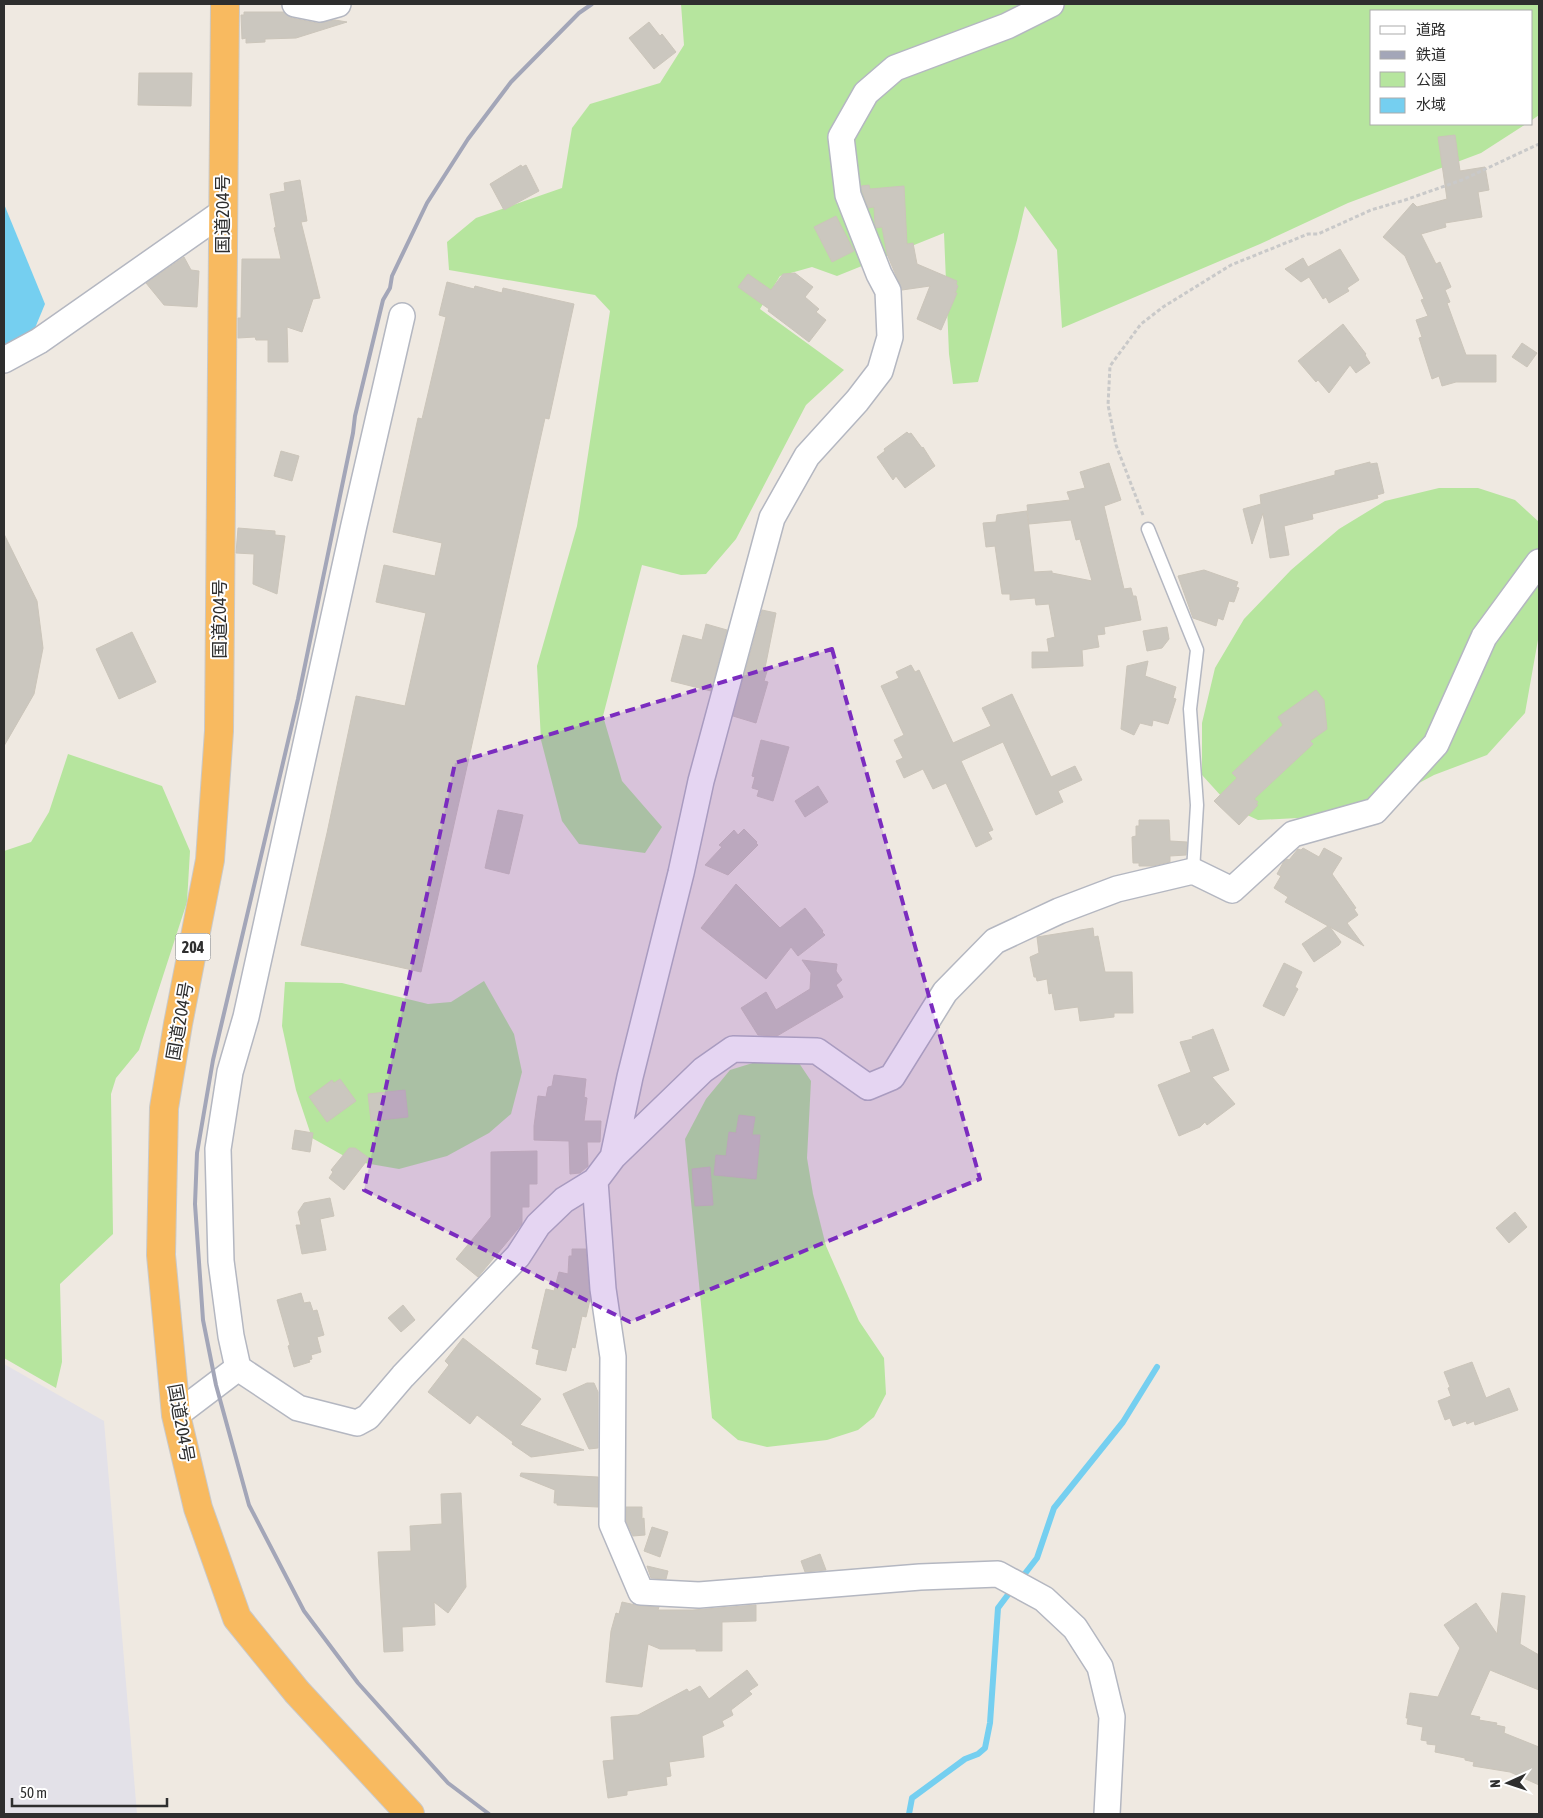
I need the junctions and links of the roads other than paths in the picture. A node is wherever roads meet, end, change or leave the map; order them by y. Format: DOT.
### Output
graph roads {
  1 [pos="225,4"];
  2 [pos="295,4"];
  3 [pos="338,4"];
  4 [pos="1051,4"];
  5 [pos="223,212"];
  6 [pos="402,316"];
  7 [pos="4,360"];
  8 [pos="1148,529"];
  9 [pos="1539,562"];
  10 [pos="1193,871"];
  11 [pos="613,1157"];
  12 [pos="595,1181"];
  13 [pos="238,1368"];
  14 [pos="176,1415"];
  15 [pos="410,1814"];
  16 [pos="1107,1814"];
  1 -- 5 [label="highway, 国道204号 / 204"];
  2 -- 3 [label="street"];
  4 -- 11 [label="street"];
  5 -- 7 [label="street"];
  5 -- 14 [label="highway, 国道204号 / 204"];
  6 -- 13 [label="street"];
  8 -- 10 [label="lane"];
  9 -- 10 [label="street"];
  10 -- 11 [label="street"];
  11 -- 12 [label="street"];
  12 -- 13 [label="street"];
  12 -- 16 [label="street"];
  13 -- 14 [label="street"];
  14 -- 15 [label="highway, 国道204号 / 204"];
}
